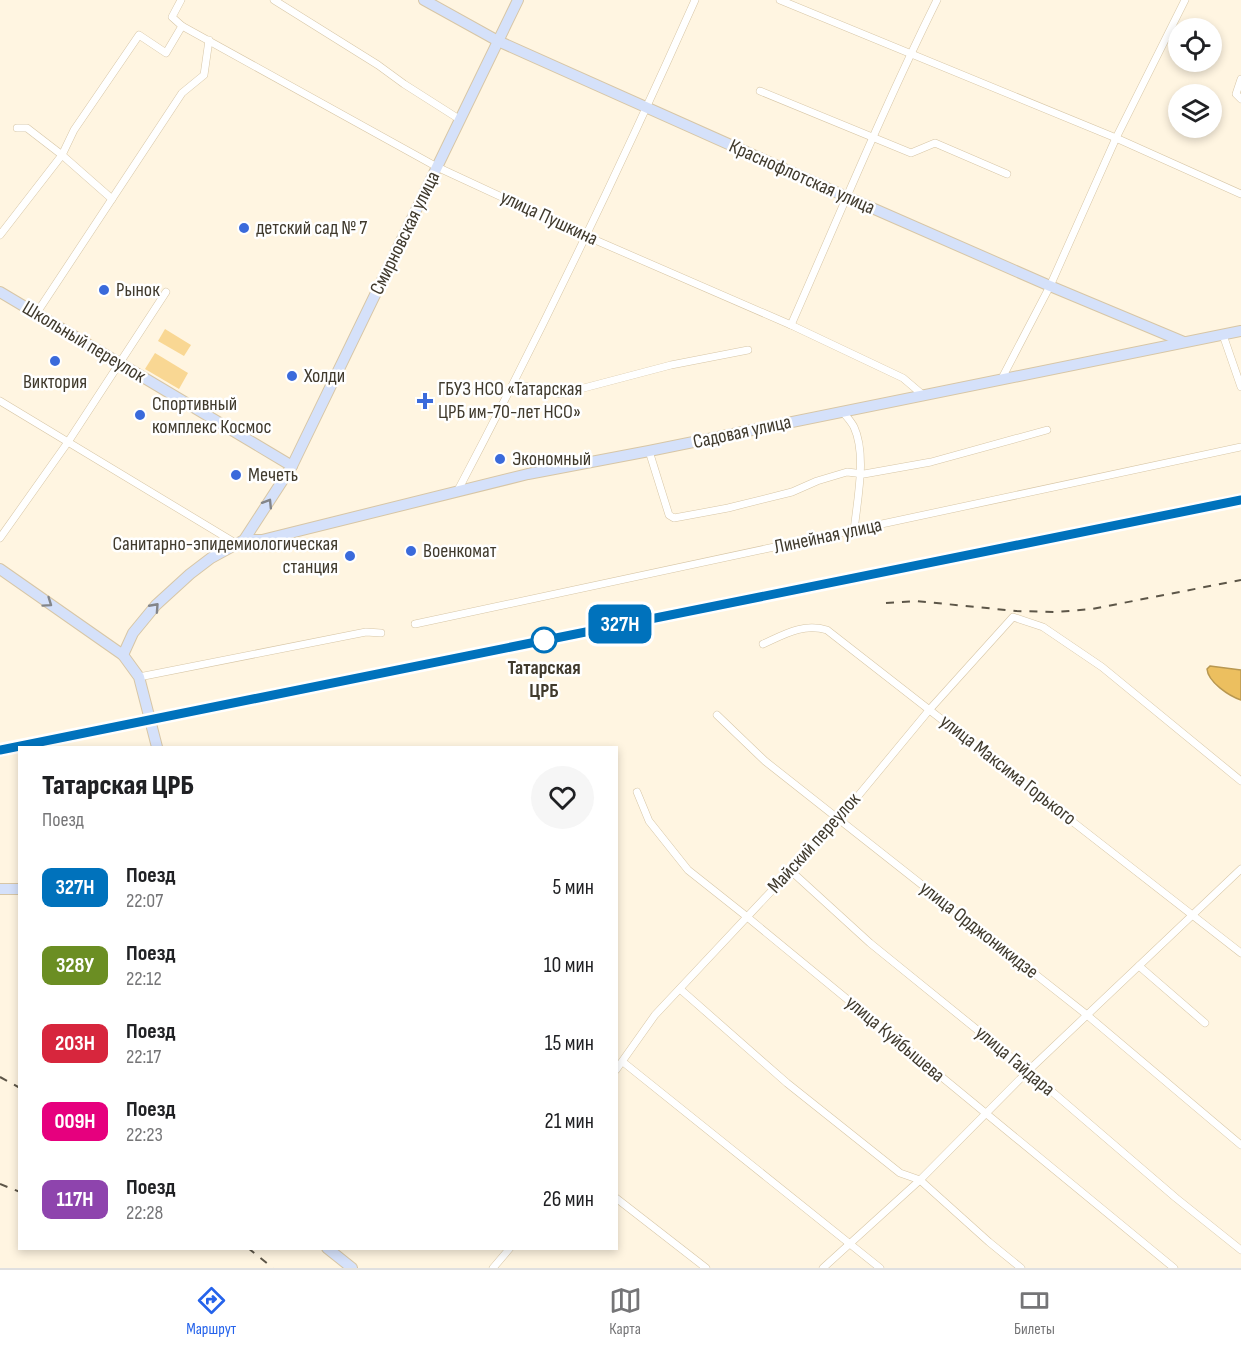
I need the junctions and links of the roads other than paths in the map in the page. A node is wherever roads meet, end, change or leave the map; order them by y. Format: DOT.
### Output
graph roads {
  1 [pos="181,0"];
  2 [pos="274,0"];
  3 [pos="424,0"];
  4 [pos="518,0"];
  5 [pos="695,0"];
  6 [pos="780,0"];
  7 [pos="937,0"];
  8 [pos="1185,0"];
  9 [pos="182,26"];
  10 [pos="209,40"];
  11 [pos="498,41"];
  12 [pos="910,53"];
  13 [pos="1241,79"];
  14 [pos="760,91"];
  15 [pos="1241,99"];
  16 [pos="647,108"];
  17 [pos="459,119"];
  18 [pos="17,128"];
  19 [pos="872,137"];
  20 [pos="1116,138"];
  21 [pos="62,155"];
  22 [pos="437,167"];
  23 [pos="1007,174"];
  24 [pos="1241,194"];
  25 [pos="847,197"];
  26 [pos="112,199"];
  27 [pos="0,235"];
  28 [pos="586,236"];
  29 [pos="1050,286"];
  30 [pos="0,292"];
  31 [pos="166,292"];
  32 [pos="36,314"];
  33 [pos="791,325"];
  34 [pos="1241,331"];
  35 [pos="1223,334"];
  36 [pos="1184,342"];
  37 [pos="748,350"];
  38 [pos="118,364"];
  39 [pos="1001,380"];
  40 [pos="514,384"];
  41 [pos="1241,387"];
  42 [pos="922,395"];
  43 [pos="0,401"];
  44 [pos="842,411"];
  45 [pos="1047,430"];
  46 [pos="68,442"];
  47 [pos="1241,447"];
  48 [pos="649,451"];
  49 [pos="292,465"];
  50 [pos="860,473"];
  51 [pos="457,492"];
  52 [pos="854,531"];
  53 [pos="0,538"];
  54 [pos="240,542"];
  55 [pos="0,569"];
  56 [pos="416,624"];
  57 [pos="381,633"];
  58 [pos="764,644"];
  59 [pos="123,655"];
  60 [pos="139,677"];
  61 [pos="930,709"];
  62 [pos="717,715"];
  63 [pos="157,746"];
  64 [pos="1241,781"];
  65 [pos="637,792"];
  66 [pos="839,819"];
  67 [pos="1241,869"];
  68 [pos="791,871"];
  69 [pos="0,889"];
  70 [pos="18,889"];
  71 [pos="1194,915"];
  72 [pos="746,916"];
  73 [pos="1241,953"];
  74 [pos="1139,966"];
  75 [pos="680,990"];
  76 [pos="1087,1015"];
  77 [pos="1205,1023"];
  78 [pos="622,1062"];
  79 [pos="618,1067"];
  80 [pos="1028,1071"];
  81 [pos="986,1115"];
  82 [pos="1241,1145"];
  83 [pos="920,1180"];
  84 [pos="618,1200"];
  85 [pos="848,1244"];
  86 [pos="330,1250"];
  87 [pos="508,1250"];
  88 [pos="1241,1250"];
  89 [pos="352,1268"];
  90 [pos="493,1268"];
  91 [pos="706,1268"];
  92 [pos="823,1268"];
  93 [pos="880,1268"];
  94 [pos="1021,1268"];
  95 [pos="1174,1268"];
  1 -- 9 [label="street"];
  2 -- 17 [label="street"];
  3 -- 11 [label="street, Краснофлотская улица"];
  4 -- 11 [label="street, Смирновская улица"];
  5 -- 16 [label="street"];
  6 -- 12 [label="street"];
  7 -- 12 [label="street"];
  8 -- 20 [label="street"];
  9 -- 10 [label="street, улица Пушкина"];
  9 -- 21 [label="street"];
  10 -- 22 [label="street, улица Пушкина"];
  10 -- 26 [label="street"];
  11 -- 16 [label="street, Краснофлотская улица"];
  11 -- 17 [label="street, Смирновская улица"];
  12 -- 19 [label="street"];
  12 -- 20 [label="street"];
  13 -- 15 [label="street"];
  14 -- 19 [label="street"];
  16 -- 25 [label="street, Краснофлотская улица"];
  16 -- 28 [label="street"];
  17 -- 22 [label="street, Смирновская улица"];
  18 -- 21 [label="street"];
  19 -- 23 [label="street"];
  19 -- 25 [label="street"];
  20 -- 24 [label="street"];
  20 -- 29 [label="street"];
  21 -- 26 [label="street"];
  21 -- 27 [label="street"];
  22 -- 28 [label="street, улица Пушкина"];
  22 -- 49 [label="street, Смирновская улица"];
  25 -- 29 [label="street, Краснофлотская улица"];
  25 -- 33 [label="street"];
  26 -- 32 [label="street"];
  28 -- 33 [label="street, улица Пушкина"];
  28 -- 40 [label="street"];
  29 -- 36 [label="street, Краснофлотская улица"];
  29 -- 39 [label="street"];
  30 -- 32 [label="street, Школьный переулок"];
  31 -- 38 [label="street"];
  32 -- 38 [label="street, Школьный переулок"];
  33 -- 42 [label="street, улица Пушкина"];
  34 -- 35 [label="street, Садовая улица"];
  35 -- 36 [label="street, Садовая улица"];
  35 -- 41 [label="street"];
  36 -- 39 [label="street, Садовая улица"];
  37 -- 40 [label="street"];
  38 -- 46 [label="street"];
  38 -- 49 [label="street, Школьный переулок"];
  39 -- 42 [label="street, Садовая улица"];
  40 -- 51 [label="street"];
  42 -- 44 [label="street, Садовая улица"];
  43 -- 46 [label="street"];
  44 -- 48 [label="street, Садовая улица"];
  44 -- 50 [label="street"];
  45 -- 50 [label="street"];
  46 -- 53 [label="street"];
  46 -- 54 [label="street"];
  47 -- 52 [label="street, Линейная улица"];
  48 -- 50 [label="street"];
  48 -- 51 [label="street, Садовая улица"];
  54 -- 49 [label="street, Смирновская улица, one-way"];
  50 -- 52 [label="street"];
  51 -- 54 [label="street, Садовая улица"];
  52 -- 56 [label="street, Линейная улица"];
  59 -- 54 [label="street, one-way"];
  55 -- 59 [label="street, one-way"];
  57 -- 60 [label="street"];
  58 -- 61 [label="street, улица Максима Горького"];
  59 -- 60 [label="street"];
  60 -- 63 [label="street"];
  61 -- 64 [label="street, Майский переулок"];
  61 -- 66 [label="street, Майский переулок"];
  61 -- 71 [label="street, улица Максима Горького"];
  62 -- 66 [label="street, улица Орджоникидзе"];
  65 -- 72 [label="street, улица Куйбышева"];
  66 -- 68 [label="street, Майский переулок"];
  66 -- 76 [label="street, улица Орджоникидзе"];
  67 -- 71 [label="street"];
  68 -- 72 [label="street, Майский переулок"];
  68 -- 80 [label="street, улица Гайдара"];
  69 -- 70 [label="street"];
  71 -- 73 [label="street, улица Максима Горького"];
  71 -- 74 [label="street"];
  72 -- 75 [label="street, Майский переулок"];
  72 -- 81 [label="street, улица Куйбышева"];
  74 -- 76 [label="street"];
  74 -- 77 [label="street"];
  75 -- 78 [label="street, Майский переулок"];
  75 -- 83 [label="street"];
  76 -- 80 [label="street"];
  76 -- 82 [label="street, улица Орджоникидзе"];
  78 -- 79 [label="street, Майский переулок"];
  78 -- 85 [label="street"];
  80 -- 81 [label="street"];
  80 -- 88 [label="street, улица Гайдара"];
  81 -- 83 [label="street"];
  81 -- 95 [label="street, улица Куйбышева"];
  83 -- 85 [label="street"];
  83 -- 94 [label="street"];
  84 -- 91 [label="street"];
  85 -- 92 [label="street"];
  85 -- 93 [label="street"];
  86 -- 89 [label="street"];
  87 -- 90 [label="street"];
}
